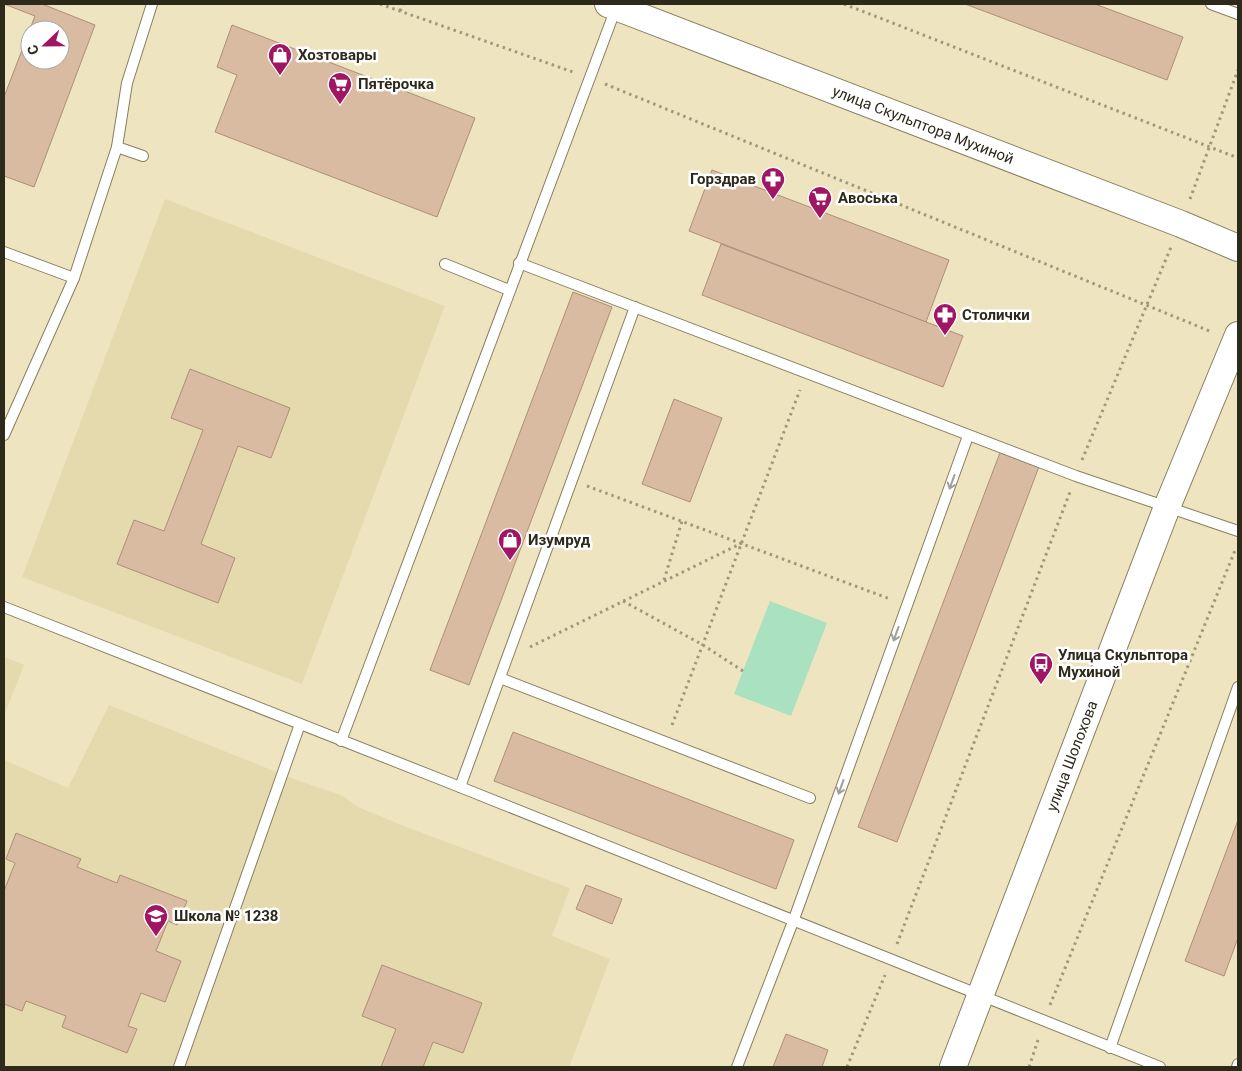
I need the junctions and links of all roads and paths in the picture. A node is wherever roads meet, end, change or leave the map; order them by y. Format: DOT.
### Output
graph roads {
  1 [pos="152,4"];
  2 [pos="380,4"];
  3 [pos="402,4"];
  4 [pos="844,4"];
  5 [pos="1211,4"];
  6 [pos="612,5"];
  7 [pos="400,11"];
  8 [pos="1238,14"];
  9 [pos="1238,70"];
  10 [pos="590,78"];
  11 [pos="117,147"];
  12 [pos="1210,147"];
  13 [pos="143,156"];
  14 [pos="1238,158"];
  15 [pos="1181,224"];
  16 [pos="1238,248"];
  17 [pos="4,252"];
  18 [pos="445,264"];
  19 [pos="519,264"];
  20 [pos="74,278"];
  21 [pos="509,290"];
  22 [pos="1146,304"];
  23 [pos="635,307"];
  24 [pos="1237,339"];
  25 [pos="806,373"];
  26 [pos="4,434"];
  27 [pos="968,436"];
  28 [pos="1076,476"];
  29 [pos="572,480"];
  30 [pos="1166,507"];
  31 [pos="682,521"];
  32 [pos="1238,531"];
  33 [pos="1238,541"];
  34 [pos="742,543"];
  35 [pos="664,580"];
  36 [pos="623,601"];
  37 [pos="907,605"];
  38 [pos="4,607"];
  39 [pos="703,645"];
  40 [pos="508,659"];
  41 [pos="743,671"];
  42 [pos="500,678"];
  43 [pos="1238,687"];
  44 [pos="300,724"];
  45 [pos="341,740"];
  46 [pos="666,742"];
  47 [pos="460,787"];
  48 [pos="810,798"];
  49 [pos="794,919"];
  50 [pos="891,959"];
  51 [pos="982,995"];
  52 [pos="1045,1020"];
  53 [pos="1110,1048"];
  54 [pos="1238,1064"];
  55 [pos="179,1067"];
  56 [pos="737,1067"];
  57 [pos="848,1067"];
  58 [pos="953,1067"];
  59 [pos="1028,1067"];
  60 [pos="1160,1067"];
  61 [pos="1237,1067"];
  1 -- 11 [label="lane"];
  2 -- 7 [label="path"];
  3 -- 7 [label="path"];
  4 -- 12 [label="path"];
  5 -- 8 [label="lane"];
  6 -- 10 [label="lane"];
  6 -- 15 [label="street, улица Скульптора Мухиной"];
  7 -- 10 [label="path"];
  9 -- 12 [label="path"];
  10 -- 19 [label="lane"];
  10 -- 22 [label="path"];
  11 -- 13 [label="lane"];
  11 -- 20 [label="lane"];
  12 -- 14 [label="path"];
  12 -- 15 [label="path"];
  15 -- 16 [label="street, улица Скульптора Мухиной"];
  15 -- 22 [label="path"];
  17 -- 20 [label="lane"];
  18 -- 21 [label="lane"];
  19 -- 21 [label="lane"];
  19 -- 23 [label="lane"];
  20 -- 26 [label="lane"];
  21 -- 45 [label="lane"];
  22 -- 24 [label="path"];
  22 -- 28 [label="path"];
  23 -- 25 [label="lane"];
  23 -- 29 [label="lane"];
  24 -- 30 [label="street, улица Шолохова"];
  25 -- 27 [label="lane"];
  25 -- 34 [label="path"];
  27 -- 28 [label="lane"];
  27 -- 37 [label="lane, one-way"];
  28 -- 30 [label="lane"];
  28 -- 50 [label="path"];
  29 -- 31 [label="path"];
  29 -- 40 [label="lane"];
  30 -- 32 [label="lane"];
  30 -- 51 [label="street, улица Шолохова"];
  31 -- 34 [label="path"];
  31 -- 35 [label="path"];
  33 -- 52 [label="path"];
  34 -- 35 [label="path"];
  34 -- 37 [label="path"];
  34 -- 39 [label="path"];
  35 -- 36 [label="path"];
  36 -- 39 [label="path"];
  36 -- 40 [label="path"];
  37 -- 49 [label="lane, one-way"];
  38 -- 44 [label="lane"];
  39 -- 41 [label="path"];
  39 -- 46 [label="path"];
  40 -- 42 [label="lane"];
  42 -- 46 [label="lane"];
  42 -- 47 [label="lane"];
  43 -- 53 [label="lane"];
  44 -- 45 [label="lane"];
  44 -- 55 [label="lane"];
  45 -- 47 [label="lane"];
  46 -- 48 [label="lane"];
  47 -- 49 [label="lane"];
  49 -- 50 [label="lane"];
  49 -- 56 [label="lane"];
  50 -- 51 [label="lane"];
  50 -- 57 [label="path"];
  51 -- 52 [label="lane"];
  51 -- 58 [label="street, улица Шолохова"];
  52 -- 53 [label="lane"];
  52 -- 59 [label="path"];
  53 -- 60 [label="lane"];
  54 -- 61 [label="lane"];
}
